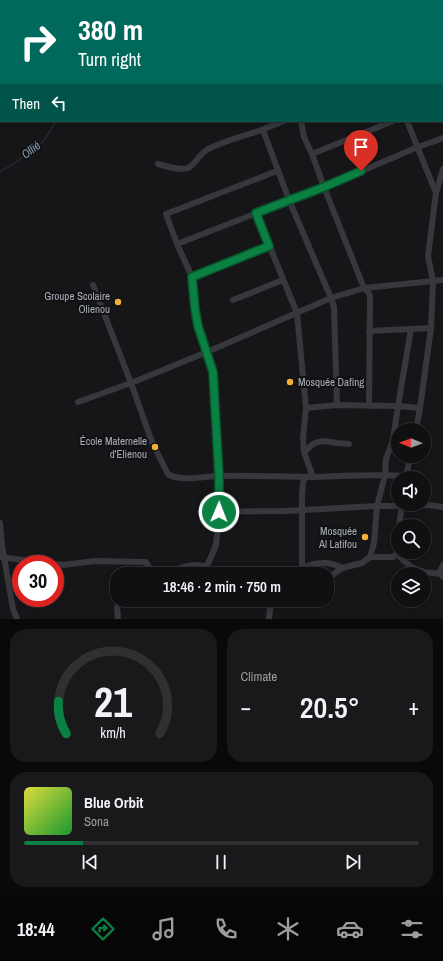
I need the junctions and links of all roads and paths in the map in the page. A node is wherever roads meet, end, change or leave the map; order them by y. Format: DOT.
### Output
graph roads {
  1 [pos="282,122"];
  2 [pos="301,122"];
  3 [pos="391,122"];
  4 [pos="408,122"];
  5 [pos="262,130"];
  6 [pos="443,138"];
  7 [pos="418,147"];
  8 [pos="312,154"];
  9 [pos="158,164"];
  10 [pos="443,169"];
  11 [pos="277,171"];
  12 [pos="324,187"];
  13 [pos="436,193"];
  14 [pos="289,200"];
  15 [pos="256,213"];
  16 [pos="177,244"];
  17 [pos="269,246"];
  18 [pos="192,277"];
  19 [pos="283,280"];
  20 [pos="443,280"];
  21 [pos="433,281"];
  22 [pos="93,285"];
  23 [pos="364,288"];
  24 [pos="331,298"];
  25 [pos="233,300"];
  26 [pos="297,313"];
  27 [pos="431,328"];
  28 [pos="411,329"];
  29 [pos="369,331"];
  30 [pos="207,352"];
  31 [pos="131,384"];
  32 [pos="78,402"];
  33 [pos="336,405"];
  34 [pos="370,406"];
  35 [pos="398,406"];
  36 [pos="306,408"];
  37 [pos="420,408"];
  38 [pos="417,423"];
  39 [pos="349,444"];
  40 [pos="304,452"];
  41 [pos="385,475"];
  42 [pos="219,476"];
  43 [pos="391,476"];
  44 [pos="309,477"];
  45 [pos="391,505"];
  46 [pos="377,506"];
  47 [pos="431,506"];
  48 [pos="443,508"];
  49 [pos="302,510"];
  50 [pos="200,512"];
  51 [pos="219,512"];
  52 [pos="0,523"];
  53 [pos="1,546"];
  54 [pos="2,557"];
  55 [pos="370,557"];
  56 [pos="391,557"];
  57 [pos="12,558"];
  58 [pos="401,559"];
  59 [pos="64,565"];
  60 [pos="443,565"];
  61 [pos="149,567"];
  62 [pos="183,567"];
  63 [pos="302,567"];
  64 [pos="305,567"];
  65 [pos="342,568"];
  66 [pos="334,574"];
  67 [pos="441,575"];
  68 [pos="117,607"];
  69 [pos="270,607"];
  70 [pos="18,619"];
  71 [pos="118,619"];
  72 [pos="269,619"];
  1 -- 5 [label="street"];
  2 -- 8 [label="street"];
  3 -- 8 [label="street"];
  4 -- 7 [label="street"];
  5 -- 9 [label="street"];
  5 -- 11 [label="street"];
  6 -- 7 [label="street"];
  7 -- 12 [label="street"];
  7 -- 13 [label="street"];
  8 -- 12 [label="street"];
  10 -- 13 [label="street"];
  11 -- 14 [label="street"];
  11 -- 16 [label="street"];
  12 -- 14 [label="street"];
  12 -- 23 [label="street"];
  13 -- 21 [label="street"];
  14 -- 15 [label="street"];
  14 -- 24 [label="street"];
  15 -- 16 [label="street"];
  15 -- 17 [label="street"];
  16 -- 18 [label="street"];
  17 -- 18 [label="street"];
  17 -- 19 [label="street"];
  18 -- 30 [label="street"];
  19 -- 25 [label="street"];
  19 -- 26 [label="street"];
  20 -- 21 [label="street"];
  21 -- 23 [label="street"];
  21 -- 27 [label="street"];
  22 -- 31 [label="street"];
  23 -- 24 [label="street"];
  23 -- 29 [label="street"];
  24 -- 26 [label="street"];
  24 -- 33 [label="street"];
  26 -- 30 [label="street"];
  26 -- 36 [label="street"];
  27 -- 28 [label="street"];
  27 -- 37 [label="street"];
  28 -- 29 [label="street"];
  28 -- 35 [label="street"];
  29 -- 34 [label="street"];
  30 -- 31 [label="street"];
  30 -- 42 [label="street"];
  31 -- 32 [label="street"];
  31 -- 42 [label="street"];
  33 -- 34 [label="street"];
  33 -- 36 [label="street"];
  34 -- 35 [label="street"];
  35 -- 37 [label="street"];
  35 -- 41 [label="street"];
  36 -- 40 [label="street"];
  37 -- 38 [label="street"];
  39 -- 40 [label="street"];
  40 -- 44 [label="street"];
  41 -- 43 [label="street"];
  41 -- 44 [label="street"];
  41 -- 46 [label="street"];
  42 -- 44 [label="street"];
  42 -- 51 [label="street"];
  44 -- 49 [label="street"];
  45 -- 46 [label="street"];
  46 -- 49 [label="street"];
  46 -- 55 [label="street"];
  47 -- 48 [label="street"];
  49 -- 51 [label="street"];
  49 -- 63 [label="street"];
  50 -- 51 [label="street"];
  51 -- 62 [label="street"];
  52 -- 53 [label="street"];
  53 -- 54 [label="street"];
  54 -- 57 [label="street"];
  54 -- 70 [label="street"];
  55 -- 56 [label="street"];
  55 -- 65 [label="street"];
  58 -- 67 [label="street"];
  59 -- 61 [label="street"];
  60 -- 67 [label="street"];
  64 -- 65 [label="street"];
  65 -- 66 [label="street"];
  68 -- 71 [label="street"];
  69 -- 72 [label="street"];
}
